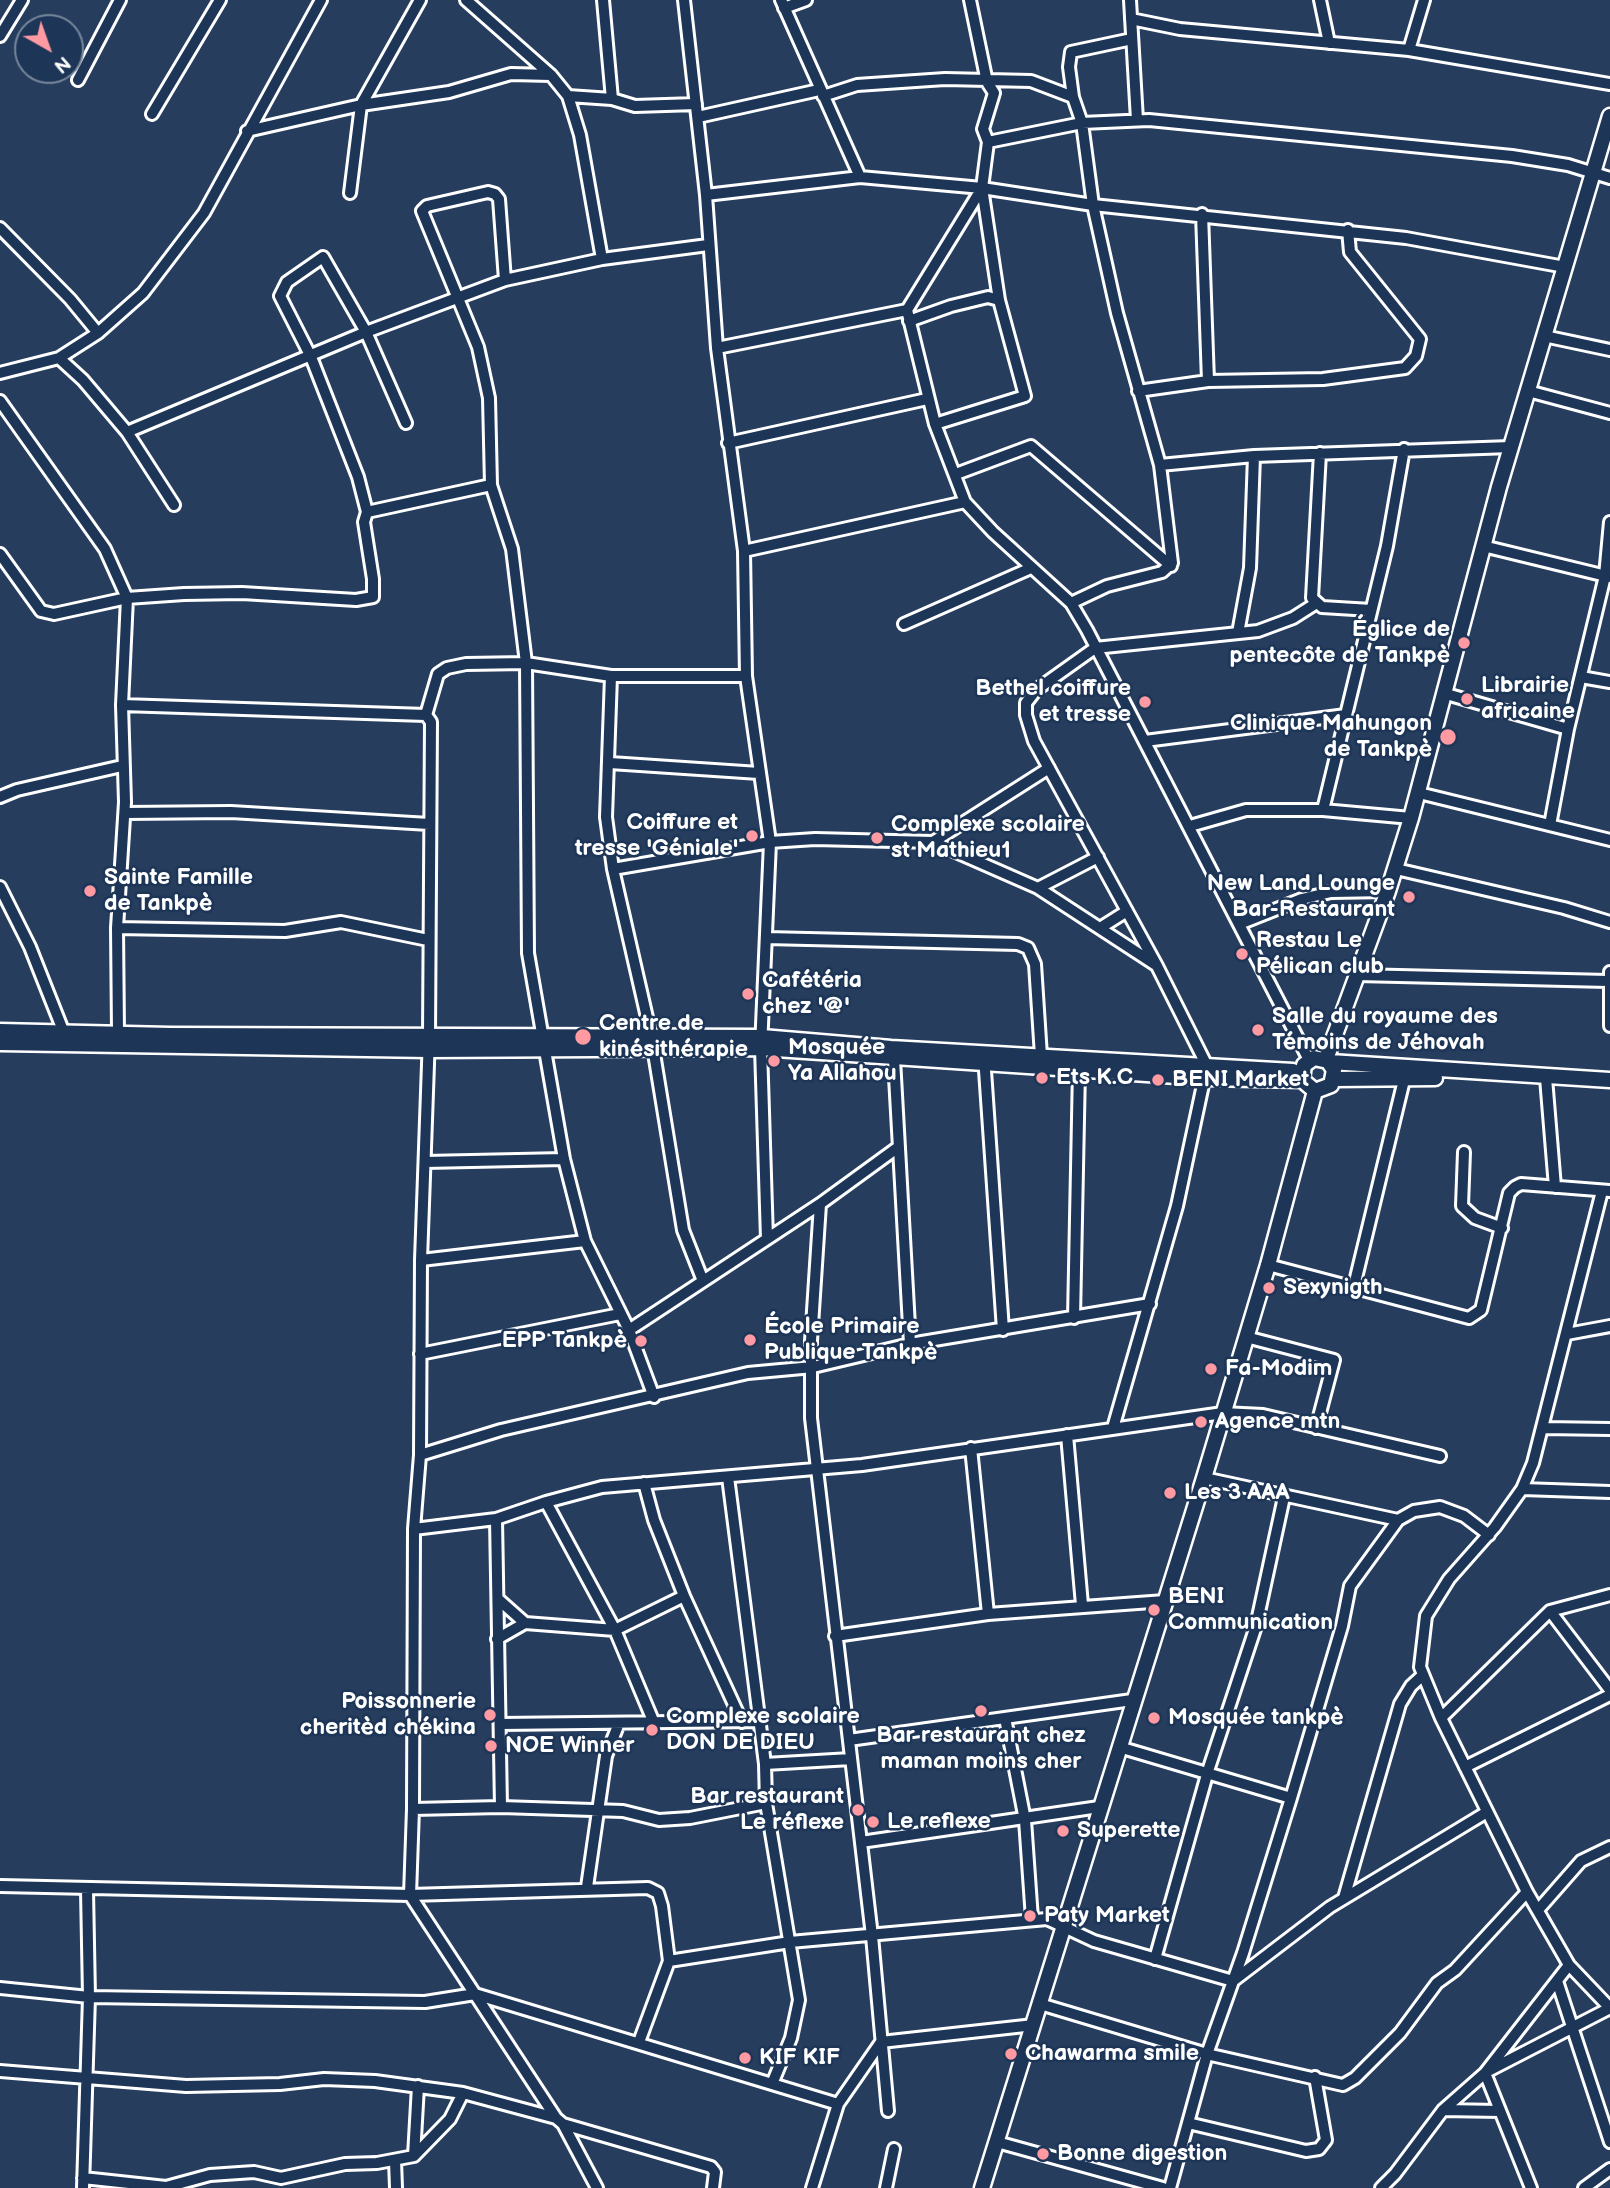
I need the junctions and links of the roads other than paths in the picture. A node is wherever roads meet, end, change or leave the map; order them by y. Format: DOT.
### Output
graph roads {
  1 [pos="22,0"];
  2 [pos="120,0"];
  3 [pos="220,0"];
  4 [pos="321,0"];
  5 [pos="420,0"];
  6 [pos="466,0"];
  7 [pos="603,0"];
  8 [pos="684,0"];
  9 [pos="806,0"];
  10 [pos="970,0"];
  11 [pos="1130,0"];
  12 [pos="1320,0"];
  13 [pos="1424,0"];
  14 [pos="782,4"];
  15 [pos="1131,19"];
  16 [pos="0,36"];
  17 [pos="1132,39"];
  18 [pos="1329,43"];
  19 [pos="1409,50"];
  20 [pos="84,69"];
  21 [pos="551,75"];
  22 [pos="987,82"];
  23 [pos="1610,84"];
  24 [pos="821,93"];
  25 [pos="568,96"];
  26 [pos="1073,97"];
  27 [pos="612,99"];
  28 [pos="696,104"];
  29 [pos="361,105"];
  30 [pos="152,114"];
  31 [pos="1610,116"];
  32 [pos="698,117"];
  33 [pos="1137,120"];
  34 [pos="1082,123"];
  35 [pos="247,131"];
  36 [pos="988,142"];
  37 [pos="1593,173"];
  38 [pos="860,177"];
  39 [pos="1610,178"];
  40 [pos="982,188"];
  41 [pos="350,193"];
  42 [pos="706,195"];
  43 [pos="1093,205"];
  44 [pos="1202,214"];
  45 [pos="0,228"];
  46 [pos="1348,230"];
  47 [pos="708,245"];
  48 [pos="601,259"];
  49 [pos="1564,267"];
  50 [pos="505,281"];
  51 [pos="457,296"];
  52 [pos="999,300"];
  53 [pos="908,316"];
  54 [pos="366,332"];
  55 [pos="98,333"];
  56 [pos="1544,336"];
  57 [pos="717,348"];
  58 [pos="1610,350"];
  59 [pos="311,357"];
  60 [pos="59,358"];
  61 [pos="0,373"];
  62 [pos="1208,381"];
  63 [pos="1138,391"];
  64 [pos="1528,391"];
  65 [pos="927,399"];
  66 [pos="0,401"];
  67 [pos="1610,413"];
  68 [pos="406,423"];
  69 [pos="935,424"];
  70 [pos="127,432"];
  71 [pos="728,443"];
  72 [pos="1511,447"];
  73 [pos="1404,449"];
  74 [pos="1320,453"];
  75 [pos="1254,456"];
  76 [pos="1160,465"];
  77 [pos="956,474"];
  78 [pos="491,485"];
  79 [pos="965,502"];
  80 [pos="174,505"];
  81 [pos="367,512"];
  82 [pos="1610,522"];
  83 [pos="1483,546"];
  84 [pos="744,551"];
  85 [pos="0,554"];
  86 [pos="1171,566"];
  87 [pos="1031,568"];
  88 [pos="1607,577"];
  89 [pos="127,598"];
  90 [pos="1071,603"];
  91 [pos="1315,604"];
  92 [pos="1371,610"];
  93 [pos="904,624"];
  94 [pos="1238,633"];
  95 [pos="1096,648"];
  96 [pos="526,663"];
  97 [pos="611,676"];
  98 [pos="746,676"];
  99 [pos="1581,677"];
  100 [pos="1610,682"];
  101 [pos="1443,693"];
  102 [pos="122,705"];
  103 [pos="426,715"];
  104 [pos="1346,715"];
  105 [pos="1568,729"];
  106 [pos="1144,741"];
  107 [pos="610,763"];
  108 [pos="122,766"];
  109 [pos="1049,768"];
  110 [pos="759,773"];
  111 [pos="1419,793"];
  112 [pos="0,797"];
  113 [pos="1323,810"];
  114 [pos="125,813"];
  115 [pos="1411,818"];
  116 [pos="429,824"];
  117 [pos="1549,825"];
  118 [pos="1190,826"];
  119 [pos="1610,840"];
  120 [pos="770,842"];
  121 [pos="933,842"];
  122 [pos="1098,857"];
  123 [pos="613,869"];
  124 [pos="1396,869"];
  125 [pos="0,887"];
  126 [pos="1038,888"];
  127 [pos="1388,891"];
  128 [pos="1127,911"];
  129 [pos="1610,922"];
  130 [pos="1239,924"];
  131 [pos="117,928"];
  132 [pos="1100,928"];
  133 [pos="766,938"];
  134 [pos="428,940"];
  135 [pos="1157,966"];
  136 [pos="1357,975"];
  137 [pos="1609,976"];
  138 [pos="1610,1026"];
  139 [pos="0,1031"];
  140 [pos="66,1037"];
  141 [pos="114,1039"];
  142 [pos="651,1042"];
  143 [pos="0,1043"];
  144 [pos="429,1043"];
  145 [pos="545,1043"];
  146 [pos="762,1043"];
  147 [pos="1041,1056"];
  148 [pos="894,1059"];
  149 [pos="984,1059"];
  150 [pos="1328,1061"];
  151 [pos="1079,1069"];
  152 [pos="1304,1071"];
  153 [pos="1207,1072"];
  154 [pos="1492,1075"];
  155 [pos="1546,1077"];
  156 [pos="1334,1079"];
  157 [pos="1404,1080"];
  158 [pos="1610,1080"];
  159 [pos="1315,1091"];
  160 [pos="897,1148"];
  161 [pos="1464,1152"];
  162 [pos="564,1159"];
  163 [pos="425,1162"];
  164 [pos="1555,1187"];
  165 [pos="1606,1191"];
  166 [pos="820,1204"];
  167 [pos="1502,1228"];
  168 [pos="767,1239"];
  169 [pos="585,1241"];
  170 [pos="421,1261"];
  171 [pos="1268,1265"];
  172 [pos="703,1281"];
  173 [pos="1354,1286"];
  174 [pos="1150,1304"];
  175 [pos="620,1314"];
  176 [pos="1074,1318"];
  177 [pos="1610,1325"];
  178 [pos="628,1330"];
  179 [pos="1003,1330"];
  180 [pos="1567,1334"];
  181 [pos="1246,1337"];
  182 [pos="910,1344"];
  183 [pos="421,1354"];
  184 [pos="813,1367"];
  185 [pos="654,1397"];
  186 [pos="1223,1413"];
  187 [pos="1113,1428"];
  188 [pos="1544,1428"];
  189 [pos="1316,1429"];
  190 [pos="1610,1429"];
  191 [pos="1067,1435"];
  192 [pos="971,1448"];
  193 [pos="421,1455"];
  194 [pos="1440,1456"];
  195 [pos="817,1469"];
  196 [pos="728,1478"];
  197 [pos="1204,1478"];
  198 [pos="644,1483"];
  199 [pos="1522,1489"];
  200 [pos="1610,1492"];
  201 [pos="1284,1497"];
  202 [pos="545,1502"];
  203 [pos="496,1519"];
  204 [pos="1398,1520"];
  205 [pos="414,1529"];
  206 [pos="1489,1535"];
  207 [pos="1610,1595"];
  208 [pos="684,1596"];
  209 [pos="498,1599"];
  210 [pos="1165,1601"];
  211 [pos="1082,1605"];
  212 [pos="1550,1611"];
  213 [pos="988,1614"];
  214 [pos="525,1623"];
  215 [pos="615,1630"];
  216 [pos="835,1636"];
  217 [pos="497,1639"];
  218 [pos="1423,1675"];
  219 [pos="1610,1692"];
  220 [pos="1132,1700"];
  221 [pos="1005,1718"];
  222 [pos="1441,1718"];
  223 [pos="742,1721"];
  224 [pos="758,1721"];
  225 [pos="619,1723"];
  226 [pos="654,1723"];
  227 [pos="500,1724"];
  228 [pos="849,1740"];
  229 [pos="1119,1748"];
  230 [pos="851,1759"];
  231 [pos="765,1764"];
  232 [pos="1465,1767"];
  233 [pos="1208,1771"];
  234 [pos="1291,1798"];
  235 [pos="766,1803"];
  236 [pos="501,1807"];
  237 [pos="1099,1807"];
  238 [pos="414,1809"];
  239 [pos="596,1812"];
  240 [pos="1487,1812"];
  241 [pos="1025,1820"];
  242 [pos="861,1842"];
  243 [pos="1610,1847"];
  244 [pos="0,1886"];
  245 [pos="587,1887"];
  246 [pos="87,1890"];
  247 [pos="1527,1892"];
  248 [pos="410,1895"];
  249 [pos="1344,1898"];
  250 [pos="1538,1910"];
  251 [pos="1032,1919"];
  252 [pos="1062,1927"];
  253 [pos="872,1936"];
  254 [pos="790,1942"];
  255 [pos="1155,1959"];
  256 [pos="669,1961"];
  257 [pos="1569,1965"];
  258 [pos="1557,1981"];
  259 [pos="1233,1982"];
  260 [pos="0,1988"];
  261 [pos="475,1994"];
  262 [pos="89,1997"];
  263 [pos="1040,2004"];
  264 [pos="1610,2008"];
  265 [pos="1034,2025"];
  266 [pos="1574,2029"];
  267 [pos="639,2042"];
  268 [pos="881,2042"];
  269 [pos="1207,2054"];
  270 [pos="0,2071"];
  271 [pos="1486,2073"];
  272 [pos="1315,2077"];
  273 [pos="86,2079"];
  274 [pos="772,2084"];
  275 [pos="418,2086"];
  276 [pos="463,2093"];
  277 [pos="838,2104"];
  278 [pos="1443,2110"];
  279 [pos="888,2111"];
  280 [pos="1500,2111"];
  281 [pos="559,2121"];
  282 [pos="1188,2123"];
  283 [pos="997,2142"];
  284 [pos="1610,2142"];
  285 [pos="894,2149"];
  286 [pos="414,2156"];
  287 [pos="395,2160"];
  288 [pos="1610,2169"];
  289 [pos="83,2183"];
  290 [pos="283,2183"];
  291 [pos="166,2187"];
  292 [pos="396,2188"];
  293 [pos="597,2188"];
  294 [pos="713,2188"];
  295 [pos="812,2188"];
  296 [pos="886,2188"];
  297 [pos="982,2188"];
  298 [pos="1163,2188"];
  299 [pos="1170,2188"];
  300 [pos="1381,2188"];
  301 [pos="1531,2188"];
  302 [pos="1584,2188"];
  1 -- 16 [label="street"];
  2 -- 20 [label="street"];
  3 -- 30 [label="street"];
  4 -- 35 [label="street"];
  5 -- 29 [label="street"];
  6 -- 21 [label="street"];
  7 -- 27 [label="street"];
  8 -- 28 [label="street"];
  9 -- 14 [label="street"];
  10 -- 22 [label="street"];
  11 -- 15 [label="street"];
  12 -- 18 [label="street"];
  13 -- 19 [label="street"];
  14 -- 24 [label="street"];
  15 -- 17 [label="street"];
  15 -- 18 [label="street"];
  17 -- 26 [label="street"];
  17 -- 33 [label="street"];
  18 -- 19 [label="street"];
  19 -- 23 [label="street"];
  21 -- 25 [label="street"];
  21 -- 29 [label="street"];
  22 -- 24 [label="street"];
  22 -- 26 [label="street"];
  22 -- 36 [label="street"];
  24 -- 32 [label="street"];
  24 -- 38 [label="street"];
  25 -- 27 [label="street"];
  25 -- 48 [label="street"];
  26 -- 34 [label="street"];
  27 -- 28 [label="street"];
  28 -- 32 [label="street"];
  29 -- 35 [label="street"];
  29 -- 41 [label="street"];
  31 -- 37 [label="main road"];
  32 -- 42 [label="street"];
  33 -- 34 [label="street"];
  33 -- 37 [label="street"];
  34 -- 36 [label="street"];
  34 -- 43 [label="street"];
  35 -- 55 [label="street"];
  36 -- 40 [label="street"];
  37 -- 39 [label="street"];
  37 -- 49 [label="main road"];
  38 -- 40 [label="street"];
  38 -- 42 [label="street"];
  40 -- 43 [label="street"];
  40 -- 52 [label="street"];
  40 -- 53 [label="street"];
  42 -- 47 [label="street"];
  43 -- 44 [label="street"];
  43 -- 63 [label="street"];
  44 -- 46 [label="street"];
  44 -- 62 [label="street"];
  45 -- 55 [label="street"];
  46 -- 49 [label="street"];
  46 -- 62 [label="street"];
  47 -- 48 [label="street"];
  47 -- 57 [label="street"];
  48 -- 50 [label="street"];
  49 -- 56 [label="main road"];
  50 -- 51 [label="street"];
  50 -- 51 [label="street"];
  51 -- 54 [label="street"];
  51 -- 78 [label="street"];
  52 -- 53 [label="street"];
  52 -- 69 [label="street"];
  53 -- 57 [label="street"];
  53 -- 65 [label="street"];
  54 -- 59 [label="street"];
  54 -- 59 [label="street"];
  54 -- 68 [label="street"];
  55 -- 60 [label="street"];
  56 -- 58 [label="street"];
  56 -- 64 [label="main road"];
  57 -- 71 [label="street"];
  59 -- 70 [label="street"];
  59 -- 81 [label="street"];
  60 -- 61 [label="street"];
  60 -- 70 [label="street"];
  62 -- 63 [label="street"];
  63 -- 76 [label="street"];
  64 -- 67 [label="street"];
  64 -- 72 [label="main road"];
  65 -- 69 [label="street"];
  65 -- 71 [label="street"];
  66 -- 89 [label="street"];
  69 -- 77 [label="street"];
  70 -- 80 [label="street"];
  71 -- 84 [label="street"];
  72 -- 73 [label="street"];
  72 -- 83 [label="main road"];
  73 -- 74 [label="street"];
  73 -- 92 [label="street"];
  74 -- 75 [label="street"];
  74 -- 91 [label="street"];
  75 -- 76 [label="street"];
  75 -- 94 [label="street"];
  76 -- 86 [label="street"];
  77 -- 79 [label="street"];
  77 -- 86 [label="street"];
  78 -- 81 [label="street"];
  78 -- 96 [label="street"];
  79 -- 84 [label="street"];
  79 -- 87 [label="street"];
  81 -- 89 [label="street"];
  82 -- 88 [label="street"];
  83 -- 88 [label="street"];
  83 -- 101 [label="main road"];
  84 -- 98 [label="street"];
  85 -- 89 [label="street"];
  86 -- 90 [label="street"];
  87 -- 90 [label="street"];
  87 -- 93 [label="street"];
  88 -- 99 [label="street"];
  89 -- 102 [label="street"];
  90 -- 95 [label="street"];
  91 -- 92 [label="street"];
  91 -- 94 [label="street"];
  92 -- 104 [label="street"];
  94 -- 95 [label="street"];
  95 -- 106 [label="street"];
  95 -- 109 [label="street"];
  96 -- 97 [label="street"];
  96 -- 103 [label="street"];
  96 -- 145 [label="street"];
  97 -- 98 [label="street"];
  97 -- 107 [label="street"];
  98 -- 110 [label="street"];
  99 -- 100 [label="street"];
  99 -- 105 [label="street"];
  101 -- 105 [label="street"];
  101 -- 111 [label="main road"];
  102 -- 103 [label="street"];
  102 -- 108 [label="street"];
  103 -- 116 [label="street"];
  104 -- 106 [label="street"];
  104 -- 113 [label="street"];
  105 -- 117 [label="street"];
  106 -- 118 [label="street"];
  107 -- 110 [label="street"];
  107 -- 123 [label="street"];
  108 -- 112 [label="street"];
  108 -- 114 [label="street"];
  109 -- 121 [label="street"];
  109 -- 122 [label="street"];
  110 -- 120 [label="street"];
  111 -- 115 [label="main road"];
  111 -- 117 [label="street"];
  113 -- 115 [label="street"];
  113 -- 118 [label="street"];
  114 -- 116 [label="street"];
  114 -- 131 [label="street"];
  115 -- 124 [label="main road"];
  116 -- 134 [label="street"];
  117 -- 119 [label="street"];
  118 -- 130 [label="street"];
  120 -- 121 [label="street"];
  120 -- 123 [label="street"];
  120 -- 133 [label="street"];
  121 -- 126 [label="street"];
  122 -- 126 [label="street"];
  122 -- 128 [label="street"];
  123 -- 142 [label="street"];
  124 -- 127 [label="main road"];
  124 -- 129 [label="street"];
  125 -- 140 [label="street"];
  126 -- 132 [label="street"];
  127 -- 130 [label="street"];
  127 -- 136 [label="main road"];
  128 -- 132 [label="street"];
  128 -- 135 [label="street"];
  130 -- 152 [label="street"];
  131 -- 134 [label="street"];
  131 -- 141 [label="street"];
  132 -- 135 [label="street"];
  133 -- 146 [label="street"];
  133 -- 147 [label="street"];
  134 -- 144 [label="street"];
  135 -- 153 [label="street"];
  136 -- 137 [label="street"];
  136 -- 150 [label="main road"];
  137 -- 138 [label="street"];
  139 -- 140 [label="main road"];
  140 -- 141 [label="main road"];
  140 -- 143 [label="main road"];
  141 -- 144 [label="main road"];
  142 -- 145 [label="main road"];
  142 -- 146 [label="main road"];
  142 -- 172 [label="street"];
  144 -- 145 [label="main road"];
  144 -- 163 [label="street"];
  145 -- 162 [label="street"];
  146 -- 148 [label="main road"];
  146 -- 149 [label="main road"];
  146 -- 168 [label="street"];
  147 -- 149 [label="main road"];
  147 -- 153 [label="main road"];
  148 -- 149 [label="main road"];
  148 -- 160 [label="street"];
  149 -- 151 [label="main road"];
  149 -- 179 [label="street"];
  150 -- 152 [label="main road"];
  150 -- 154 [label="main road"];
  150 -- 156 [label="main road"];
  151 -- 153 [label="main road"];
  151 -- 176 [label="street"];
  152 -- 153 [label="main road"];
  152 -- 159 [label="main road"];
  153 -- 174 [label="street"];
  154 -- 155 [label="main road"];
  154 -- 157 [label="main road"];
  155 -- 158 [label="main road"];
  155 -- 164 [label="street"];
  156 -- 157 [label="main road"];
  156 -- 159 [label="main road"];
  157 -- 173 [label="street"];
  159 -- 171 [label="main road"];
  160 -- 166 [label="street"];
  160 -- 182 [label="street"];
  161 -- 167 [label="street"];
  162 -- 163 [label="street"];
  162 -- 169 [label="street"];
  163 -- 170 [label="street"];
  164 -- 165 [label="street"];
  164 -- 167 [label="street"];
  165 -- 180 [label="street"];
  166 -- 168 [label="street"];
  166 -- 184 [label="street"];
  167 -- 173 [label="street"];
  168 -- 172 [label="street"];
  169 -- 170 [label="street"];
  169 -- 175 [label="street"];
  170 -- 183 [label="street"];
  171 -- 173 [label="street"];
  171 -- 181 [label="main road"];
  172 -- 178 [label="street"];
  174 -- 176 [label="street"];
  174 -- 187 [label="street"];
  175 -- 178 [label="street"];
  175 -- 183 [label="street"];
  176 -- 179 [label="street"];
  177 -- 180 [label="street"];
  178 -- 185 [label="street"];
  179 -- 182 [label="street"];
  180 -- 188 [label="street"];
  181 -- 186 [label="main road"];
  181 -- 189 [label="street"];
  182 -- 184 [label="street"];
  183 -- 193 [label="street"];
  184 -- 185 [label="street"];
  184 -- 195 [label="street"];
  185 -- 193 [label="street"];
  186 -- 187 [label="street"];
  186 -- 189 [label="street"];
  186 -- 197 [label="main road"];
  187 -- 191 [label="street"];
  188 -- 190 [label="street"];
  188 -- 199 [label="street"];
  189 -- 194 [label="street"];
  191 -- 192 [label="street"];
  191 -- 211 [label="street"];
  192 -- 195 [label="street"];
  192 -- 213 [label="street"];
  193 -- 205 [label="street"];
  195 -- 196 [label="street"];
  195 -- 216 [label="street"];
  196 -- 198 [label="street"];
  196 -- 224 [label="street"];
  197 -- 201 [label="street"];
  197 -- 210 [label="main road"];
  198 -- 202 [label="street"];
  198 -- 208 [label="street"];
  199 -- 200 [label="street"];
  199 -- 206 [label="street"];
  201 -- 204 [label="street"];
  201 -- 233 [label="street"];
  202 -- 203 [label="street"];
  202 -- 215 [label="street"];
  203 -- 205 [label="street"];
  203 -- 209 [label="street"];
  204 -- 206 [label="street"];
  204 -- 234 [label="street"];
  205 -- 238 [label="street"];
  206 -- 218 [label="street"];
  207 -- 212 [label="street"];
  208 -- 215 [label="street"];
  208 -- 223 [label="street"];
  209 -- 214 [label="street"];
  209 -- 217 [label="street"];
  210 -- 211 [label="street"];
  210 -- 220 [label="main road"];
  211 -- 213 [label="street"];
  212 -- 219 [label="street"];
  212 -- 222 [label="street"];
  213 -- 216 [label="street"];
  214 -- 215 [label="street"];
  214 -- 217 [label="street"];
  215 -- 226 [label="street"];
  216 -- 228 [label="street"];
  217 -- 227 [label="street"];
  218 -- 222 [label="street"];
  218 -- 249 [label="street"];
  219 -- 232 [label="street"];
  220 -- 221 [label="street"];
  220 -- 229 [label="main road"];
  221 -- 228 [label="street"];
  221 -- 241 [label="street"];
  222 -- 232 [label="street"];
  223 -- 224 [label="street"];
  223 -- 226 [label="street"];
  224 -- 231 [label="street"];
  225 -- 226 [label="street"];
  225 -- 227 [label="street"];
  225 -- 239 [label="street"];
  227 -- 236 [label="street"];
  228 -- 230 [label="street"];
  229 -- 233 [label="street"];
  229 -- 237 [label="main road"];
  230 -- 231 [label="street"];
  230 -- 242 [label="street"];
  231 -- 235 [label="street"];
  232 -- 240 [label="street"];
  233 -- 234 [label="street"];
  233 -- 255 [label="street"];
  234 -- 259 [label="street"];
  235 -- 239 [label="street"];
  235 -- 254 [label="street"];
  236 -- 238 [label="street"];
  236 -- 239 [label="street"];
  237 -- 241 [label="street"];
  237 -- 252 [label="main road"];
  238 -- 248 [label="street"];
  239 -- 245 [label="street"];
  240 -- 247 [label="street"];
  240 -- 249 [label="street"];
  241 -- 242 [label="street"];
  241 -- 251 [label="street"];
  242 -- 253 [label="street"];
  243 -- 250 [label="street"];
  244 -- 246 [label="street"];
  245 -- 248 [label="street"];
  245 -- 256 [label="street"];
  246 -- 248 [label="street"];
  246 -- 262 [label="street"];
  247 -- 250 [label="street"];
  247 -- 272 [label="street"];
  248 -- 261 [label="street"];
  249 -- 259 [label="street"];
  250 -- 257 [label="street"];
  251 -- 252 [label="street"];
  251 -- 253 [label="street"];
  252 -- 255 [label="street"];
  252 -- 263 [label="main road"];
  253 -- 254 [label="street"];
  253 -- 268 [label="street"];
  254 -- 256 [label="street"];
  254 -- 274 [label="street"];
  255 -- 259 [label="street"];
  256 -- 267 [label="street"];
  257 -- 258 [label="street"];
  257 -- 264 [label="street"];
  258 -- 266 [label="street"];
  258 -- 271 [label="street"];
  259 -- 269 [label="street"];
  260 -- 262 [label="street"];
  261 -- 262 [label="street"];
  261 -- 267 [label="street"];
  261 -- 281 [label="street"];
  262 -- 273 [label="street"];
  263 -- 265 [label="main road"];
  263 -- 269 [label="street"];
  264 -- 266 [label="street"];
  265 -- 268 [label="street"];
  265 -- 283 [label="main road"];
  266 -- 271 [label="street"];
  266 -- 284 [label="street"];
  267 -- 274 [label="street"];
  268 -- 277 [label="street"];
  268 -- 279 [label="street"];
  269 -- 272 [label="street"];
  269 -- 282 [label="street"];
  270 -- 273 [label="street"];
  271 -- 278 [label="street"];
  271 -- 280 [label="street"];
  272 -- 282 [label="street"];
  273 -- 275 [label="street"];
  273 -- 289 [label="street"];
  274 -- 277 [label="street"];
  275 -- 276 [label="street"];
  275 -- 286 [label="street"];
  276 -- 281 [label="street"];
  276 -- 286 [label="street"];
  277 -- 295 [label="street"];
  278 -- 280 [label="street"];
  278 -- 300 [label="street"];
  280 -- 301 [label="street"];
  281 -- 293 [label="street"];
  281 -- 294 [label="street"];
  282 -- 299 [label="street"];
  283 -- 297 [label="main road"];
  283 -- 298 [label="street"];
  285 -- 296 [label="street"];
  286 -- 287 [label="street"];
  287 -- 290 [label="street"];
  287 -- 292 [label="street"];
  288 -- 302 [label="street"];
  289 -- 291 [label="street"];
  290 -- 291 [label="street"];
}
